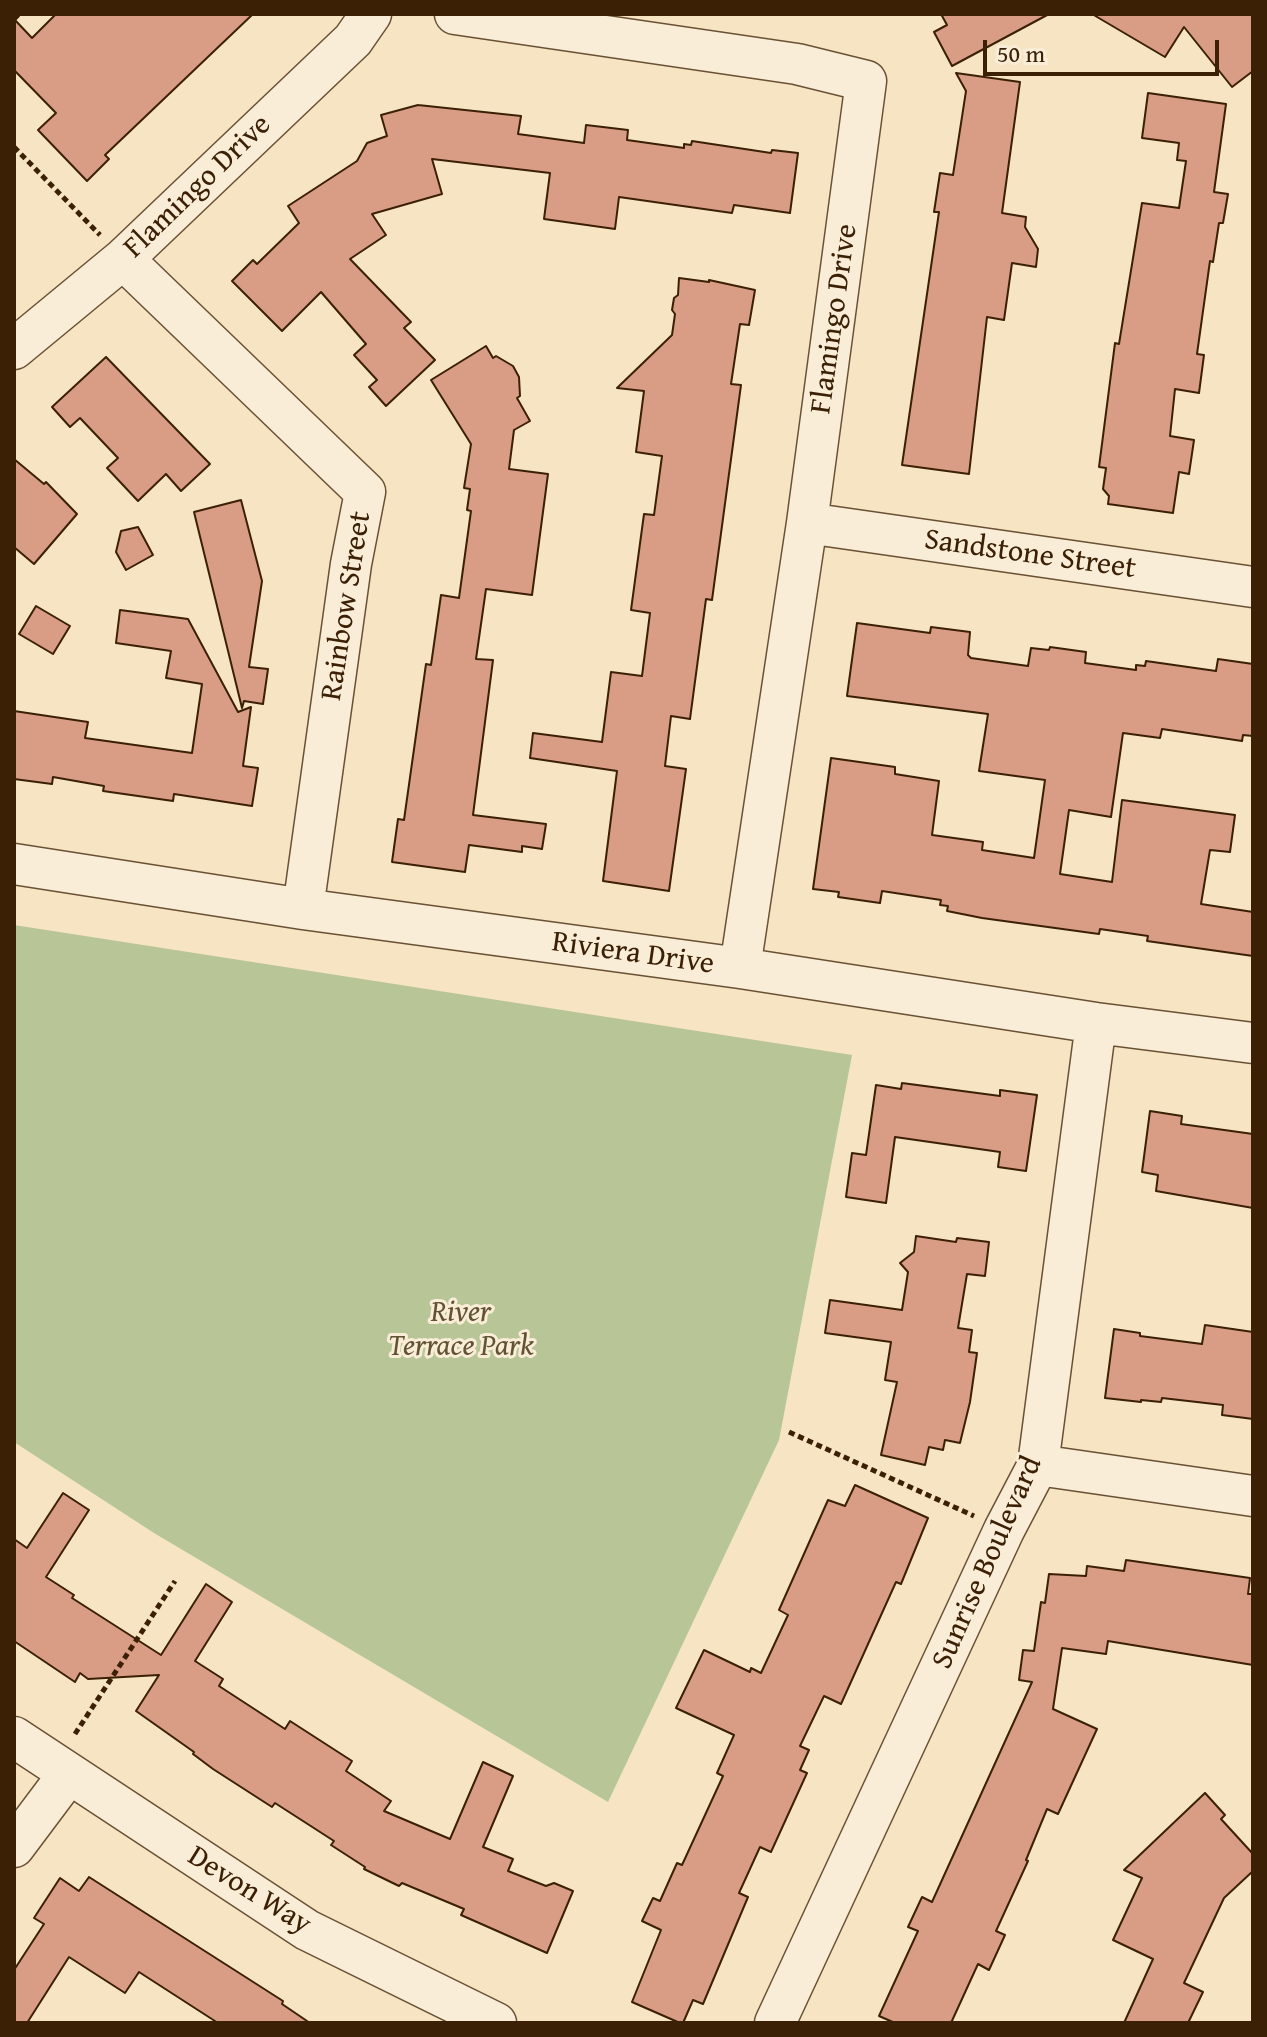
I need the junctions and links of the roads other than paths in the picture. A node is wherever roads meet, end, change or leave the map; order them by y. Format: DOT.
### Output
graph roads {
  1 [pos="371,14"];
  2 [pos="455,14"];
  3 [pos="123,259"];
  4 [pos="14,349"];
  5 [pos="807,523"];
  6 [pos="1253,587"];
  7 [pos="14,864"];
  8 [pos="303,909"];
  9 [pos="740,968"];
  10 [pos="1096,1023"];
  11 [pos="1253,1043"];
  12 [pos="1038,1465"];
  13 [pos="1253,1496"];
  14 [pos="14,1737"];
  15 [pos="61,1770"];
  16 [pos="14,1847"];
  17 [pos="496,2023"];
  18 [pos="775,2023"];
  1 -- 3 [label="street, Flamingo Drive"];
  2 -- 5 [label="street, Flamingo Drive"];
  3 -- 4 [label="street, Flamingo Drive"];
  3 -- 8 [label="street, Rainbow Street"];
  5 -- 6 [label="street, Sandstone Street"];
  5 -- 9 [label="street, Flamingo Drive"];
  7 -- 8 [label="street, Riviera Drive"];
  8 -- 9 [label="street, Riviera Drive"];
  9 -- 10 [label="street, Riviera Drive"];
  10 -- 11 [label="street, Riviera Drive"];
  10 -- 12 [label="street, Sunrise Boulevard"];
  12 -- 13 [label="street"];
  12 -- 18 [label="street, Sunrise Boulevard"];
  14 -- 15 [label="street, Devon Way"];
  15 -- 16 [label="street"];
  15 -- 17 [label="street, Devon Way"];
}
